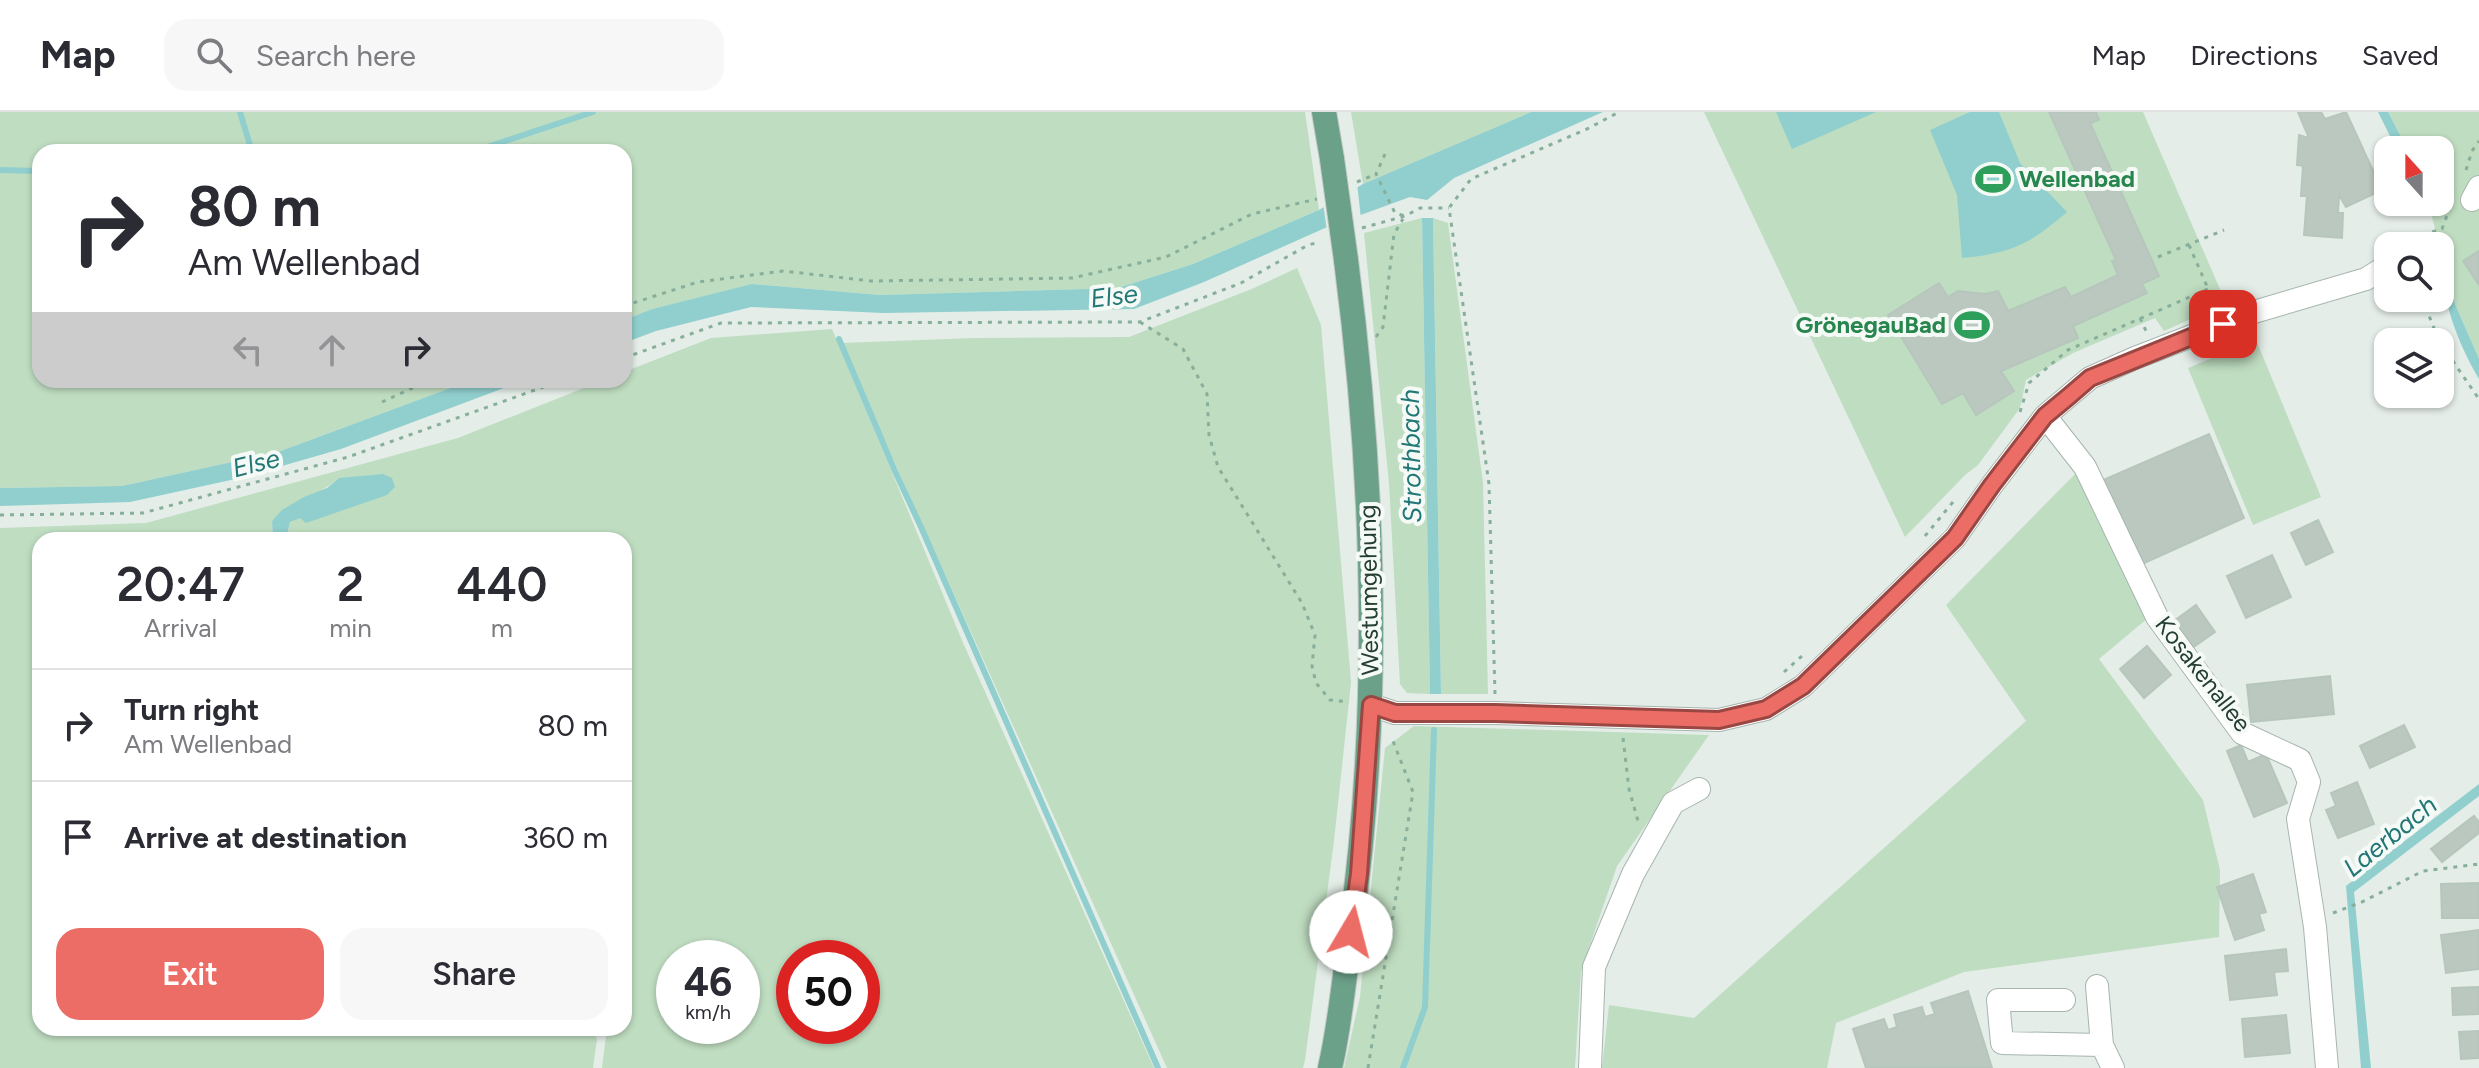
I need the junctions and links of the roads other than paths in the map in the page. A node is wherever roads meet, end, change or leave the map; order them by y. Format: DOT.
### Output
graph roads {
  1 [pos="1324,112"];
  2 [pos="2374,274"];
  3 [pos="2045,416"];
  4 [pos="1371,705"];
  5 [pos="1699,789"];
  6 [pos="2097,986"];
  7 [pos="2064,1000"];
  8 [pos="2102,1045"];
  9 [pos="1330,1068"];
  10 [pos="1590,1068"];
  11 [pos="2113,1068"];
  12 [pos="2327,1068"];
  1 -- 4 [label="main road, Westumgehung, bridge"];
  2 -- 3 [label="street"];
  3 -- 4 [label="street"];
  3 -- 12 [label="street, Kosakenallee"];
  4 -- 9 [label="main road, Westumgehung"];
  5 -- 10 [label="street"];
  6 -- 8 [label="street"];
  7 -- 8 [label="street"];
  8 -- 11 [label="street"];
}
